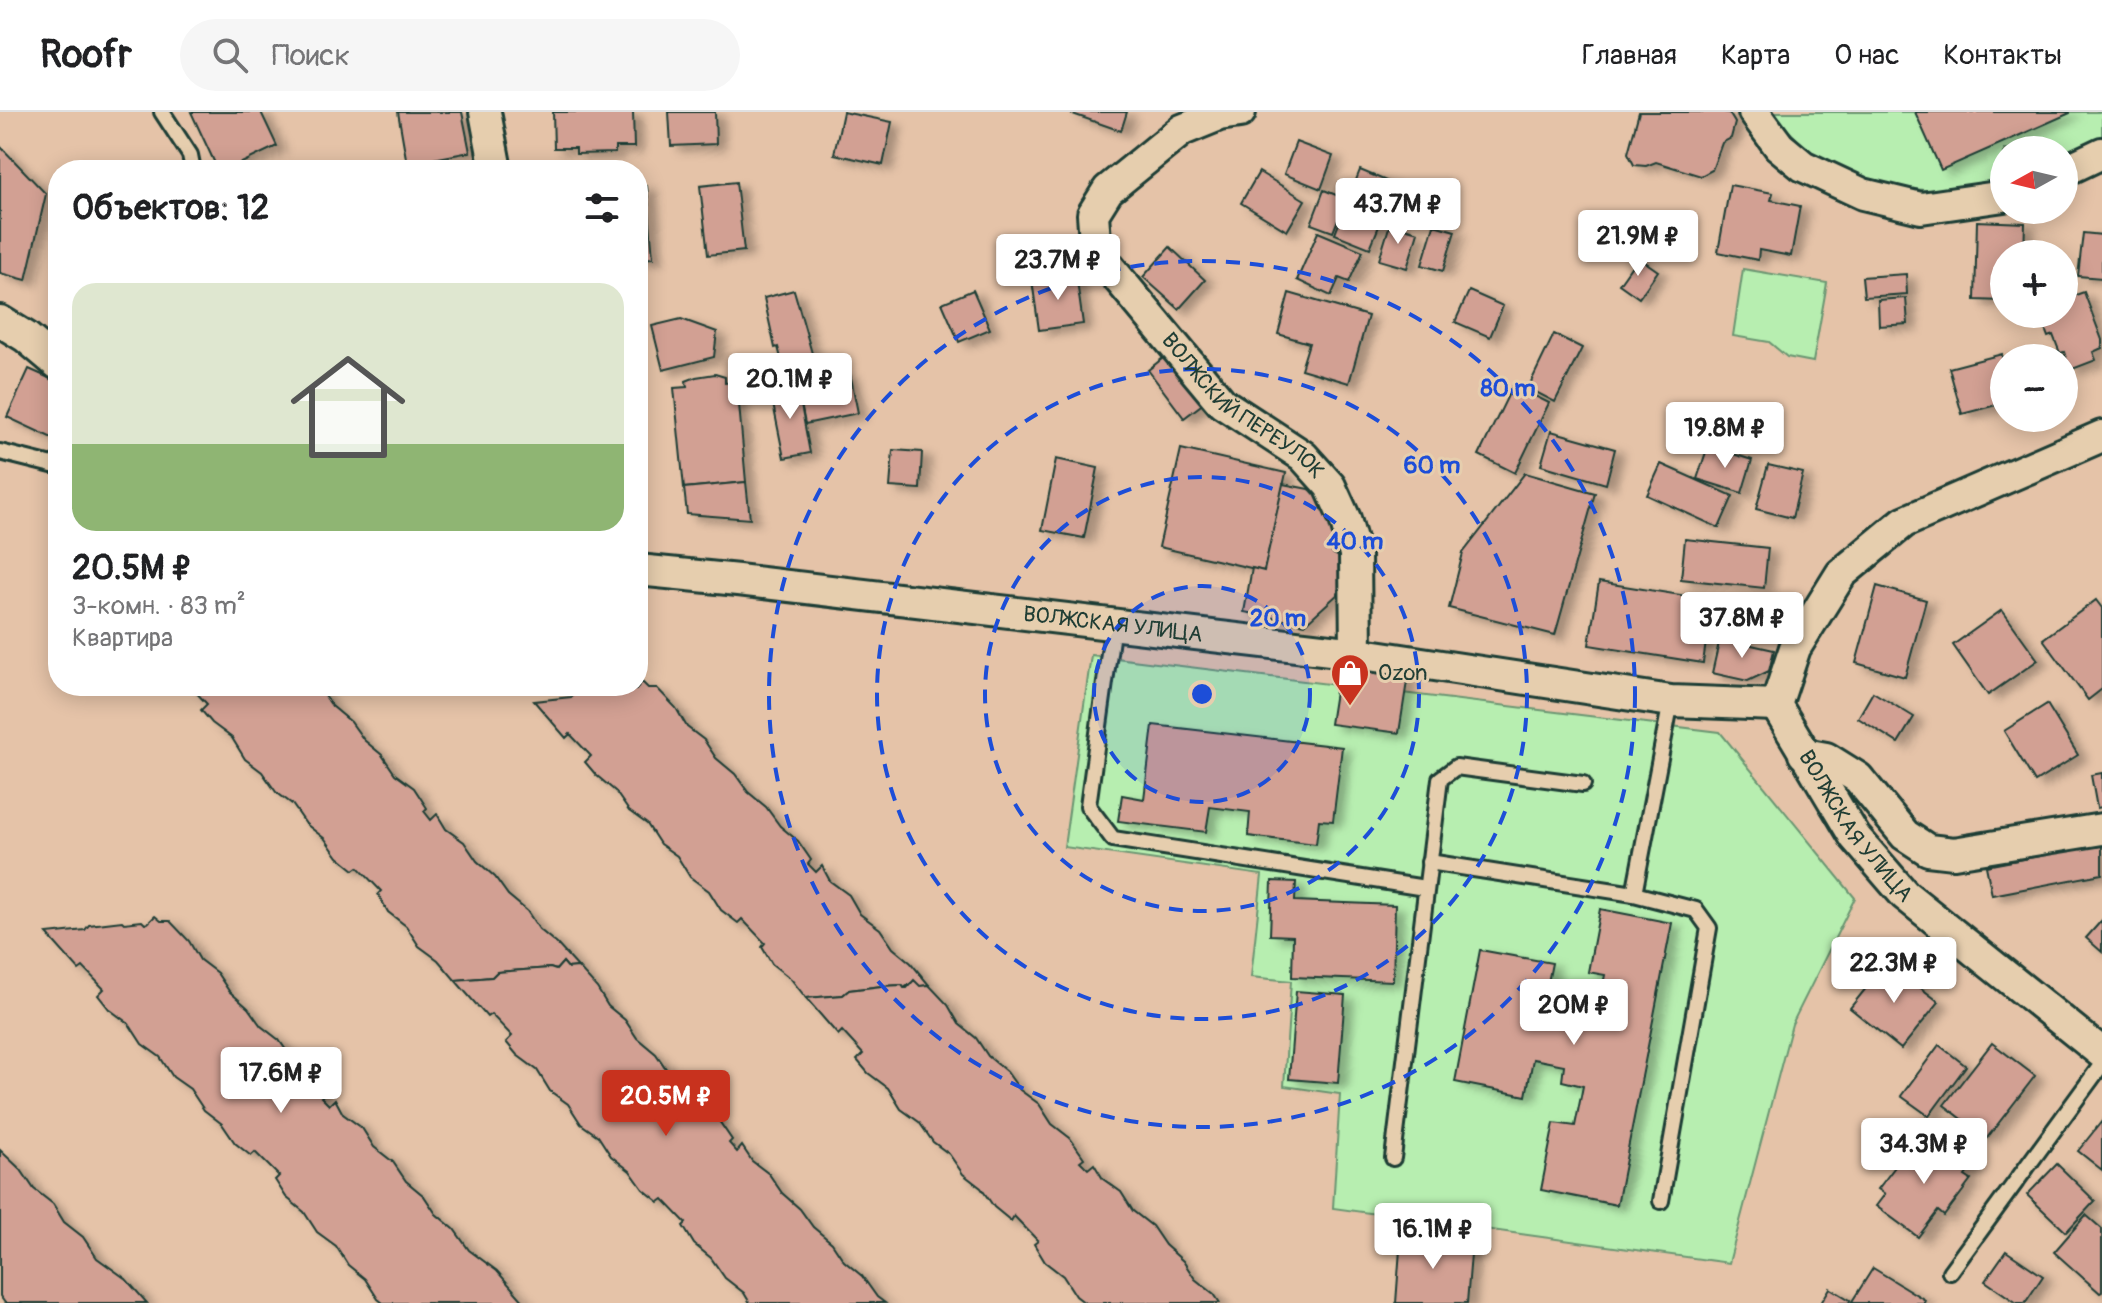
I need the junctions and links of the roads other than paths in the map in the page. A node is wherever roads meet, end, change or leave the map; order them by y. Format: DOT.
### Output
graph roads {
  1 [pos="162,112"];
  2 [pos="485,112"];
  3 [pos="1240,112"];
  4 [pos="1754,112"];
  5 [pos="2102,153"];
  6 [pos="191,160"];
  7 [pos="494,160"];
  8 [pos="2078,164"];
  9 [pos="1990,198"];
  10 [pos="0,321"];
  11 [pos="48,356"];
  12 [pos="2102,436"];
  13 [pos="0,452"];
  14 [pos="48,464"];
  15 [pos="648,571"];
  16 [pos="1113,624"];
  17 [pos="1356,653"];
  18 [pos="1671,701"];
  19 [pos="1776,705"];
  20 [pos="1804,754"];
  21 [pos="1583,784"];
  22 [pos="2102,829"];
  23 [pos="1429,862"];
  24 [pos="1425,888"];
  25 [pos="1634,894"];
  26 [pos="2102,1053"];
  27 [pos="2102,1064"];
  28 [pos="1393,1158"];
  29 [pos="1661,1201"];
  30 [pos="1950,1272"];
  1 -- 6 [label="lane"];
  2 -- 7 [label="street"];
  3 -- 17 [label="street, ВОЛЖСКИЙ ПЕРЕУЛОК"];
  4 -- 9 [label="street"];
  5 -- 8 [label="street"];
  10 -- 11 [label="street"];
  12 -- 19 [label="street"];
  13 -- 14 [label="lane"];
  15 -- 16 [label="street, ВОЛЖСКАЯ УЛИЦА"];
  16 -- 17 [label="street, ВОЛЖСКАЯ УЛИЦА"];
  16 -- 24 [label="lane"];
  17 -- 18 [label="street, ВОЛЖСКАЯ УЛИЦА"];
  18 -- 19 [label="street, ВОЛЖСКАЯ УЛИЦА"];
  18 -- 25 [label="lane"];
  19 -- 20 [label="street, ВОЛЖСКАЯ УЛИЦА"];
  20 -- 22 [label="street"];
  20 -- 26 [label="street, ВОЛЖСКАЯ УЛИЦА"];
  21 -- 23 [label="lane"];
  23 -- 24 [label="lane"];
  23 -- 25 [label="lane"];
  24 -- 28 [label="lane"];
  25 -- 29 [label="lane"];
  27 -- 30 [label="lane"];
}
